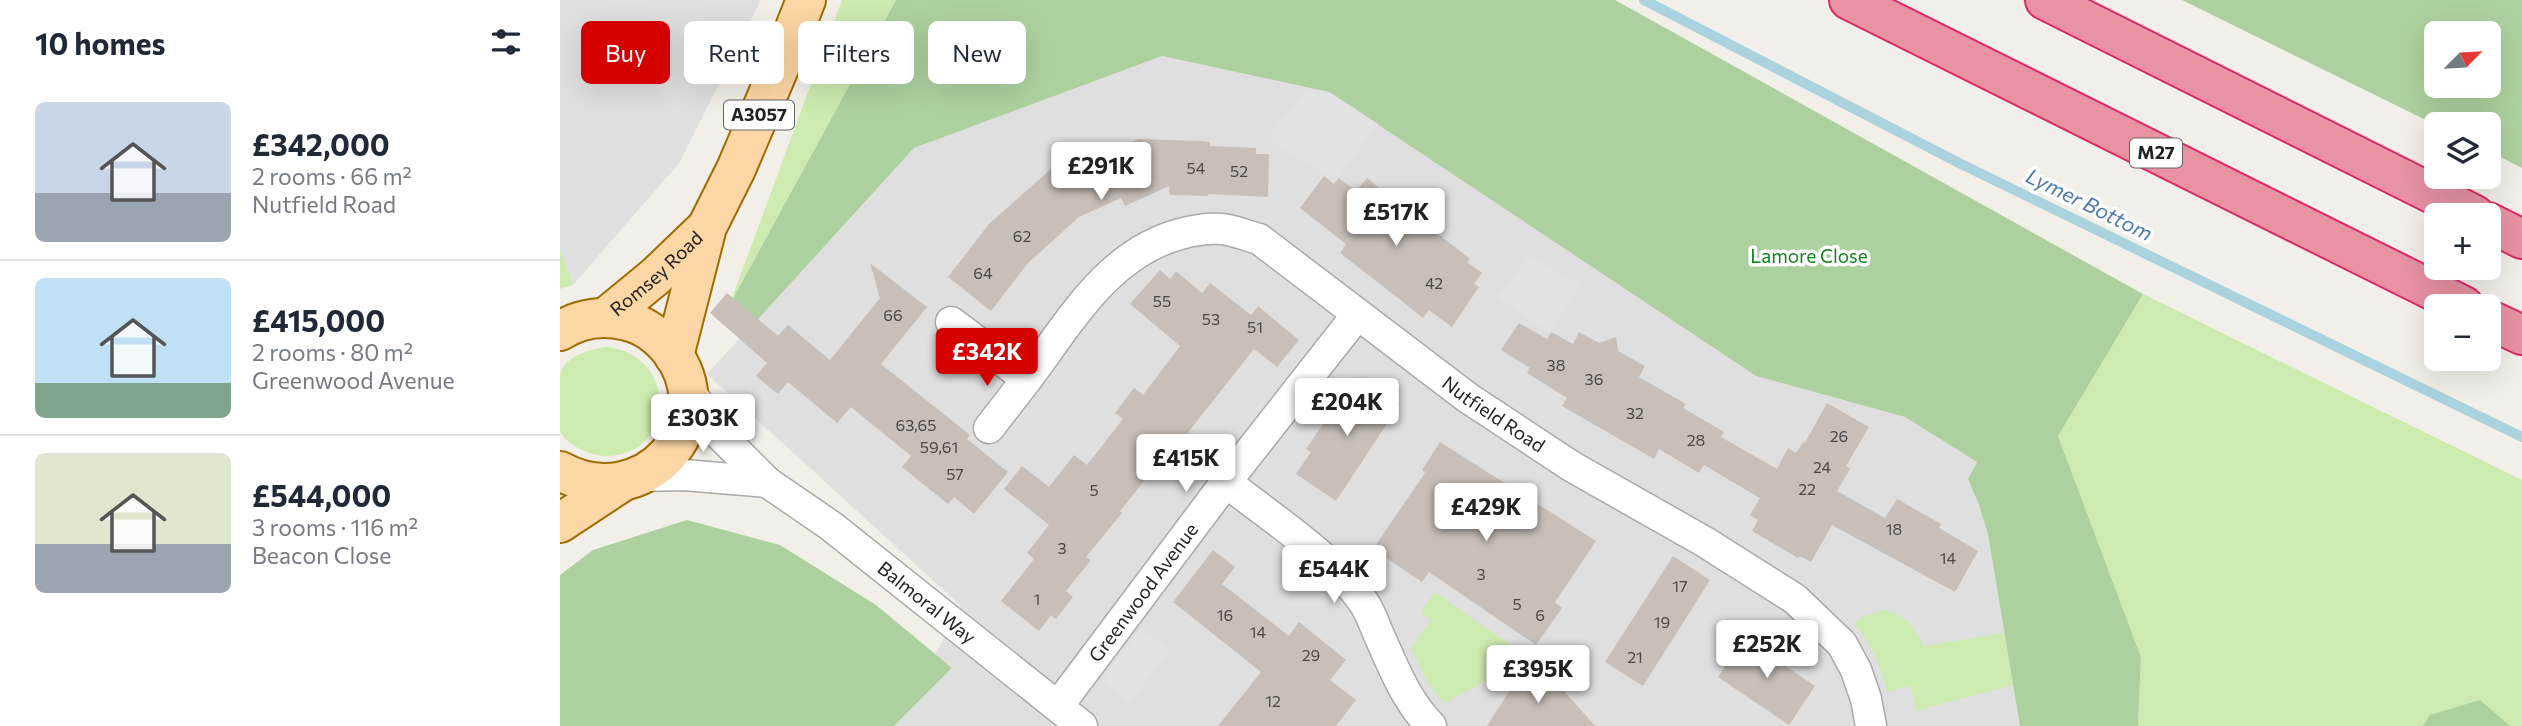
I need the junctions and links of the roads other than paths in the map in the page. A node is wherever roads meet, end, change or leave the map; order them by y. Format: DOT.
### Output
graph roads {
  1 [pos="806,0"];
  2 [pos="1849,0"];
  3 [pos="2045,0"];
  4 [pos="2451,203"];
  5 [pos="707,227"];
  6 [pos="2501,228"];
  7 [pos="2522,239"];
  8 [pos="2440,294"];
  9 [pos="1357,315"];
  10 [pos="605,318"];
  11 [pos="951,322"];
  12 [pos="2501,324"];
  13 [pos="561,329"];
  14 [pos="2522,335"];
  15 [pos="680,371"];
  16 [pos="1027,379"];
  17 [pos="989,428"];
  18 [pos="560,471"];
  19 [pos="631,479"];
  20 [pos="767,482"];
  21 [pos="1226,482"];
  22 [pos="560,523"];
  23 [pos="1058,706"];
  24 [pos="1082,726"];
  25 [pos="1431,726"];
  26 [pos="1871,726"];
  1 -- 5 [label="main road, Romsey Road / A3057"];
  2 -- 8 [label="highway, M27"];
  3 -- 4 [label="highway"];
  5 -- 10 [label="main road, Romsey Road / A3057"];
  5 -- 15 [label="main road, Romsey Road / A3057"];
  6 -- 7 [label="highway"];
  9 -- 16 [label="street, Nutfield Road"];
  9 -- 21 [label="street, Greenwood Avenue"];
  9 -- 26 [label="street, Nutfield Road"];
  10 -- 13 [label="main road"];
  10 -- 15 [label="main road"];
  11 -- 16 [label="street"];
  12 -- 14 [label="highway"];
  15 -- 19 [label="main road, Romsey Road"];
  15 -- 20 [label="street, Balmoral Way"];
  16 -- 17 [label="street, Nutfield Road"];
  18 -- 19 [label="main road"];
  19 -- 20 [label="street, Balmoral Way"];
  19 -- 22 [label="main road"];
  20 -- 23 [label="street, Balmoral Way"];
  21 -- 23 [label="street, Greenwood Avenue"];
  21 -- 25 [label="street"];
  23 -- 24 [label="street, Balmoral Way"];
}
